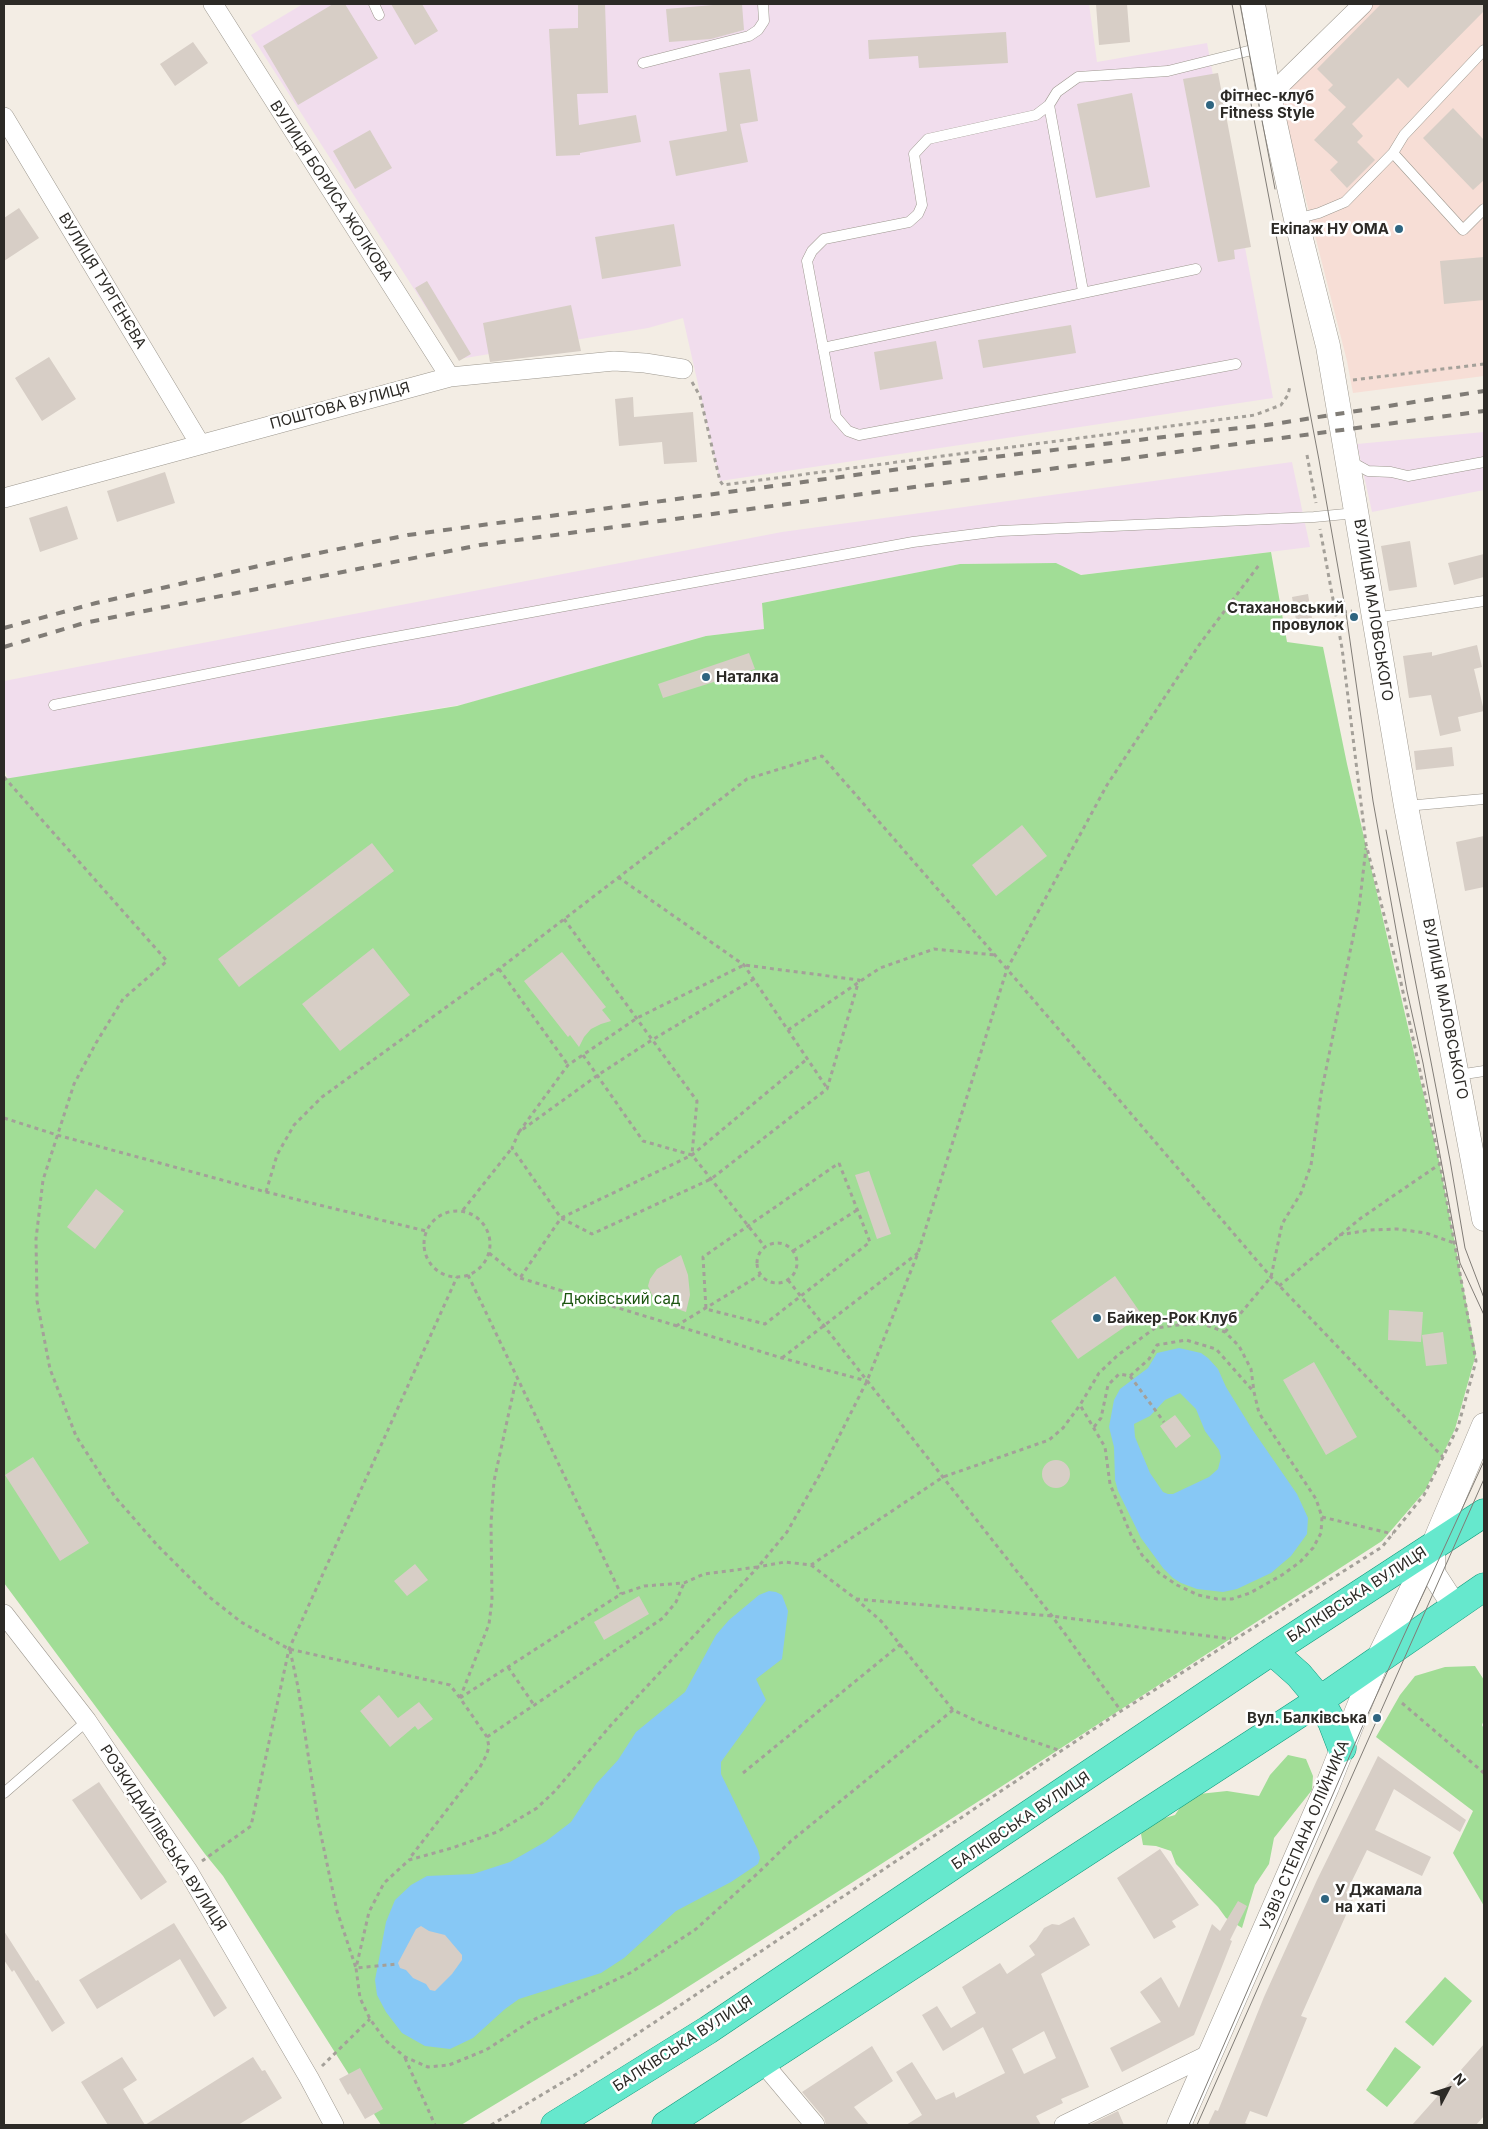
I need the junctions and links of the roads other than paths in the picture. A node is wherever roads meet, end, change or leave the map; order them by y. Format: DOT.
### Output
graph roads {
  1 [pos="213,4"];
  2 [pos="374,4"];
  3 [pos="763,4"];
  4 [pos="1253,4"];
  5 [pos="1364,4"];
  6 [pos="379,15"];
  7 [pos="1260,48"];
  8 [pos="1484,50"];
  9 [pos="643,63"];
  10 [pos="1269,96"];
  11 [pos="1049,105"];
  12 [pos="4,117"];
  13 [pos="1393,153"];
  14 [pos="1484,209"];
  15 [pos="1296,219"];
  16 [pos="1196,268"];
  17 [pos="1083,291"];
  18 [pos="823,348"];
  19 [pos="1236,364"];
  20 [pos="683,369"];
  21 [pos="450,377"];
  22 [pos="200,444"];
  23 [pos="1348,460"];
  24 [pos="1484,462"];
  25 [pos="4,498"];
  26 [pos="1357,512"];
  27 [pos="1484,601"];
  28 [pos="1375,618"];
  29 [pos="54,705"];
  30 [pos="1484,799"];
  31 [pos="1406,806"];
  32 [pos="1484,1071"];
  33 [pos="1458,1075"];
  34 [pos="1484,1214"];
  35 [pos="1484,1425"];
  36 [pos="1484,1513"];
  37 [pos="1433,1546"];
  38 [pos="1484,1587"];
  39 [pos="1455,1607"];
  40 [pos="4,1614"];
  41 [pos="1272,1651"];
  42 [pos="1376,1662"];
  43 [pos="1320,1700"];
  44 [pos="87,1721"];
  45 [pos="1342,1748"];
  46 [pos="4,1793"];
  47 [pos="1212,2053"];
  48 [pos="763,2063"];
  49 [pos="334,2125"];
  50 [pos="555,2125"];
  51 [pos="666,2125"];
  52 [pos="815,2125"];
  53 [pos="1064,2125"];
  54 [pos="1179,2125"];
  1 -- 21 [label="street, ВУЛИЦЯ БОРИСА ЖОЛКОВА"];
  2 -- 6 [label="lane"];
  3 -- 9 [label="lane"];
  4 -- 7 [label="street, ВУЛИЦЯ МАЛОВСЬКОГО"];
  5 -- 10 [label="street"];
  7 -- 10 [label="street, ВУЛИЦЯ МАЛОВСЬКОГО"];
  7 -- 11 [label="lane"];
  8 -- 13 [label="lane"];
  10 -- 15 [label="street, ВУЛИЦЯ МАЛОВСЬКОГО"];
  11 -- 17 [label="lane"];
  11 -- 18 [label="lane"];
  12 -- 22 [label="street, ВУЛИЦЯ ТУРГЕНЄВА"];
  13 -- 14 [label="lane"];
  13 -- 15 [label="lane"];
  15 -- 23 [label="street, ВУЛИЦЯ МАЛОВСЬКОГО"];
  16 -- 17 [label="lane"];
  17 -- 18 [label="lane"];
  18 -- 19 [label="lane"];
  20 -- 21 [label="street, ПОШТОВА ВУЛИЦЯ"];
  21 -- 22 [label="street, ПОШТОВА ВУЛИЦЯ"];
  22 -- 25 [label="street, ПОШТОВА ВУЛИЦЯ"];
  23 -- 24 [label="lane"];
  23 -- 26 [label="street, ВУЛИЦЯ МАЛОВСЬКОГО"];
  26 -- 28 [label="street, ВУЛИЦЯ МАЛОВСЬКОГО"];
  26 -- 29 [label="lane"];
  27 -- 28 [label="lane"];
  28 -- 31 [label="street, ВУЛИЦЯ МАЛОВСЬКОГО"];
  30 -- 31 [label="lane"];
  31 -- 33 [label="street, ВУЛИЦЯ МАЛОВСЬКОГО"];
  32 -- 33 [label="lane"];
  33 -- 34 [label="street, ВУЛИЦЯ МАЛОВСЬКОГО"];
  35 -- 37 [label="street"];
  36 -- 37 [label="main road, БАЛКІВСЬКА ВУЛИЦЯ"];
  37 -- 39 [label="street"];
  37 -- 41 [label="main road, БАЛКІВСЬКА ВУЛИЦЯ"];
  37 -- 42 [label="street, УЗВІЗ СТЕПАНА ОЛІЙНИКА"];
  38 -- 39 [label="main road"];
  39 -- 42 [label="main road"];
  40 -- 44 [label="street, РОЗКИДАЙЛІВСЬКА ВУЛИЦЯ"];
  41 -- 43 [label="main road"];
  41 -- 50 [label="main road, БАЛКІВСЬКА ВУЛИЦЯ"];
  42 -- 43 [label="main road"];
  42 -- 45 [label="street, УЗВІЗ СТЕПАНА ОЛІЙНИКА"];
  43 -- 45 [label="main road"];
  43 -- 48 [label="main road"];
  44 -- 46 [label="lane"];
  44 -- 49 [label="street, РОЗКИДАЙЛІВСЬКА ВУЛИЦЯ"];
  45 -- 47 [label="street, УЗВІЗ СТЕПАНА ОЛІЙНИКА"];
  47 -- 53 [label="street"];
  47 -- 54 [label="street, УЗВІЗ СТЕПАНА ОЛІЙНИКА"];
  48 -- 51 [label="main road"];
  48 -- 52 [label="street"];
}
